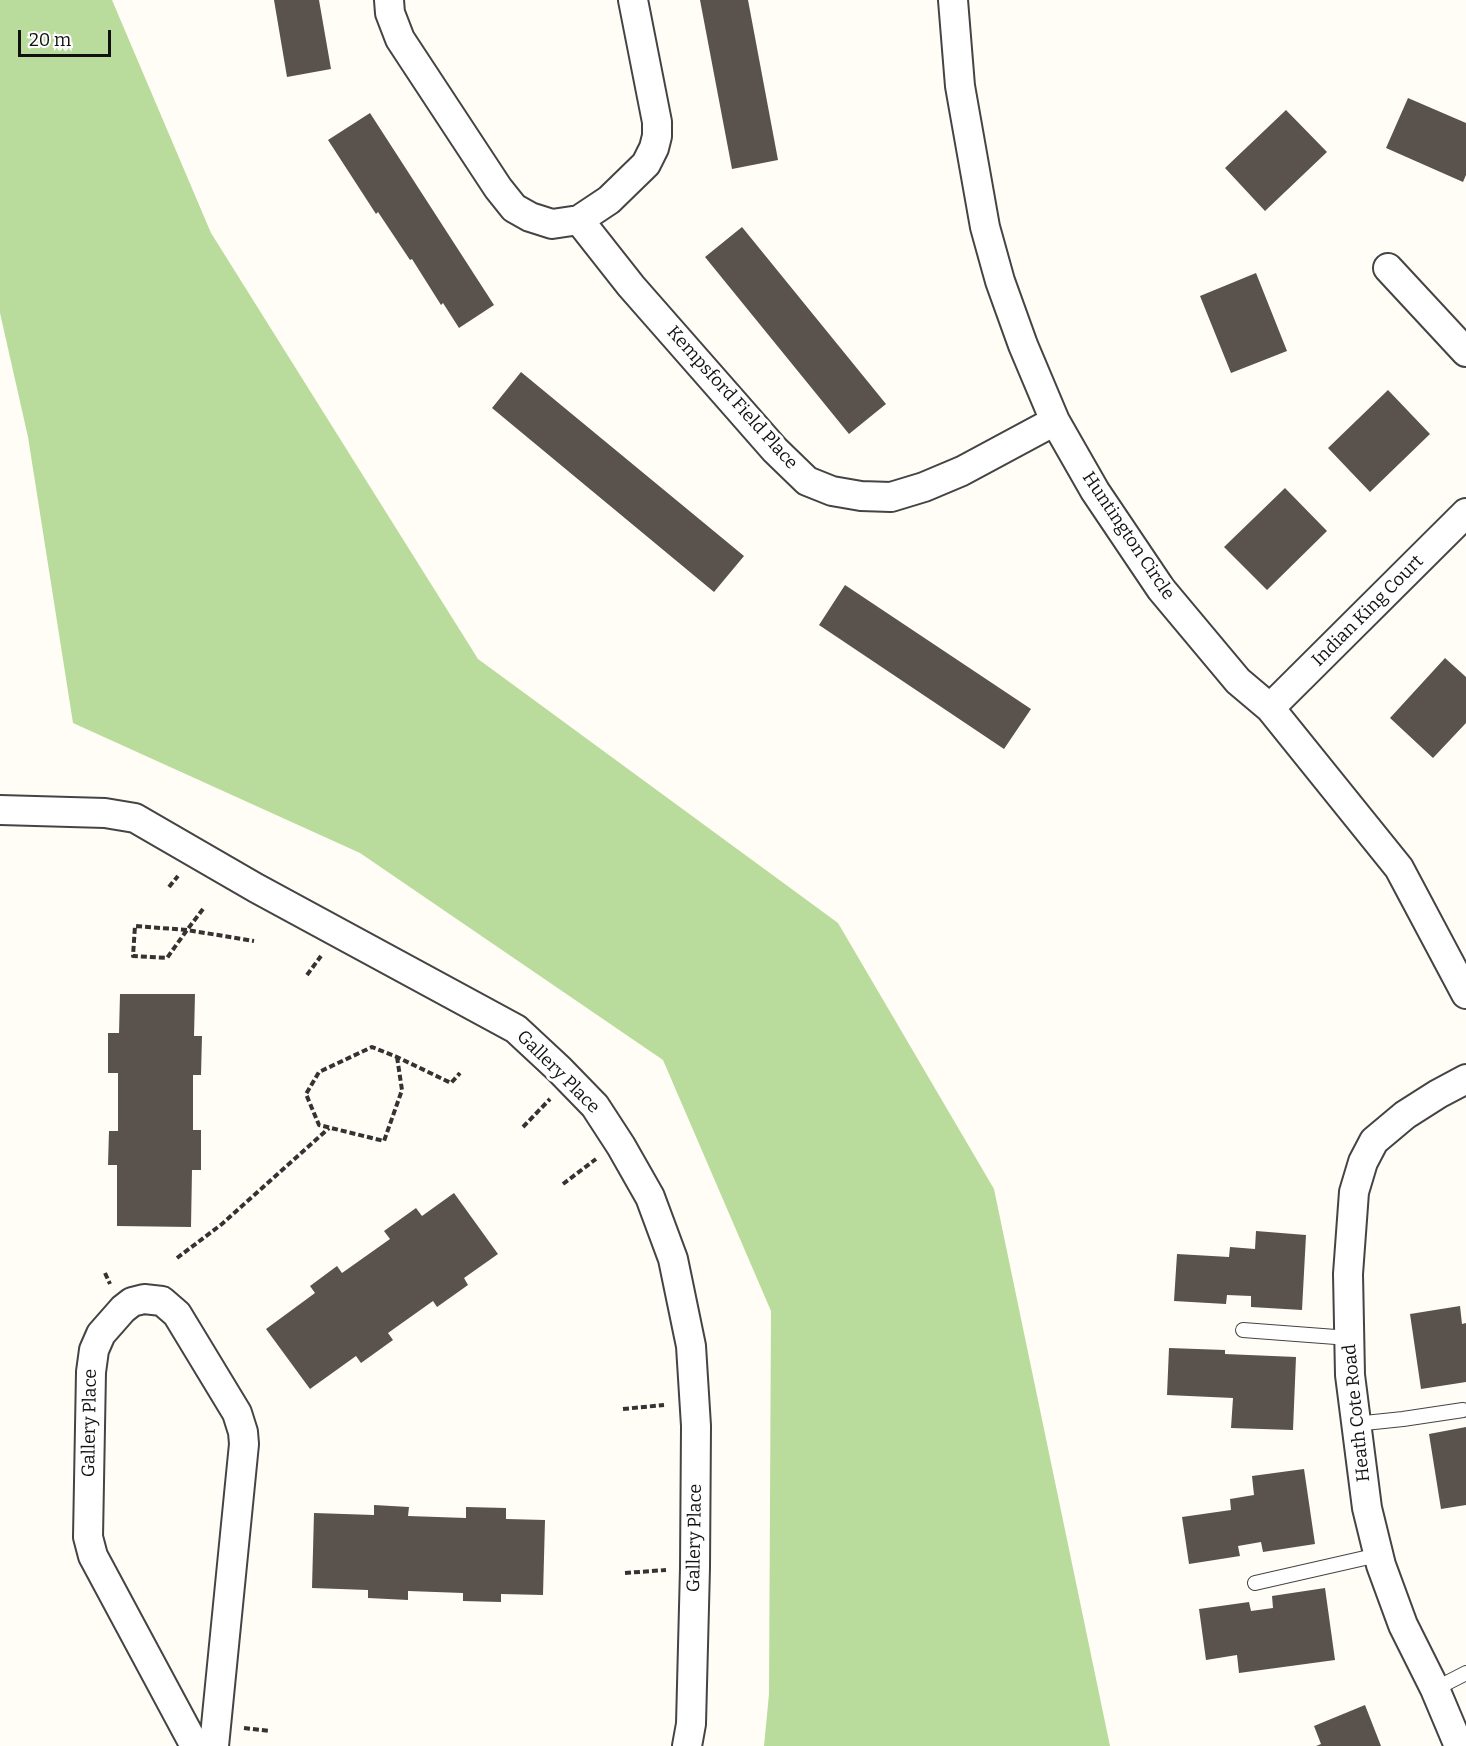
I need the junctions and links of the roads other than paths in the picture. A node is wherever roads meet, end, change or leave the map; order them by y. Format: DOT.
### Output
graph roads {
  1 [pos="388,0"];
  2 [pos="633,0"];
  3 [pos="953,0"];
  4 [pos="579,220"];
  5 [pos="1388,268"];
  6 [pos="1466,352"];
  7 [pos="1055,421"];
  8 [pos="1466,513"];
  9 [pos="1270,708"];
  10 [pos="0,810"];
  11 [pos="1466,994"];
  12 [pos="1466,1079"];
  13 [pos="1243,1330"];
  14 [pos="1349,1338"];
  15 [pos="1463,1410"];
  16 [pos="1355,1424"];
  17 [pos="1378,1555"];
  18 [pos="1256,1582"];
  19 [pos="1466,1673"];
  20 [pos="1434,1689"];
  21 [pos="195,1746"];
  22 [pos="214,1746"];
  23 [pos="687,1746"];
  24 [pos="1459,1746"];
  1 -- 4 [label="street"];
  2 -- 4 [label="street"];
  3 -- 7 [label="street, Huntington Circle"];
  4 -- 7 [label="street, Kempsford Field Place"];
  5 -- 6 [label="street"];
  7 -- 9 [label="street, Huntington Circle"];
  8 -- 9 [label="street, Indian King Court"];
  9 -- 11 [label="street, Huntington Circle"];
  10 -- 23 [label="street, Gallery Place"];
  12 -- 14 [label="street, Heath Cote Road"];
  13 -- 14 [label="lane"];
  14 -- 16 [label="street, Heath Cote Road"];
  15 -- 16 [label="lane"];
  16 -- 17 [label="street, Heath Cote Road"];
  17 -- 18 [label="lane"];
  17 -- 20 [label="street, Heath Cote Road"];
  19 -- 20 [label="lane"];
  20 -- 24 [label="street, Heath Cote Road"];
  21 -- 22 [label="street, Gallery Place"];
}
